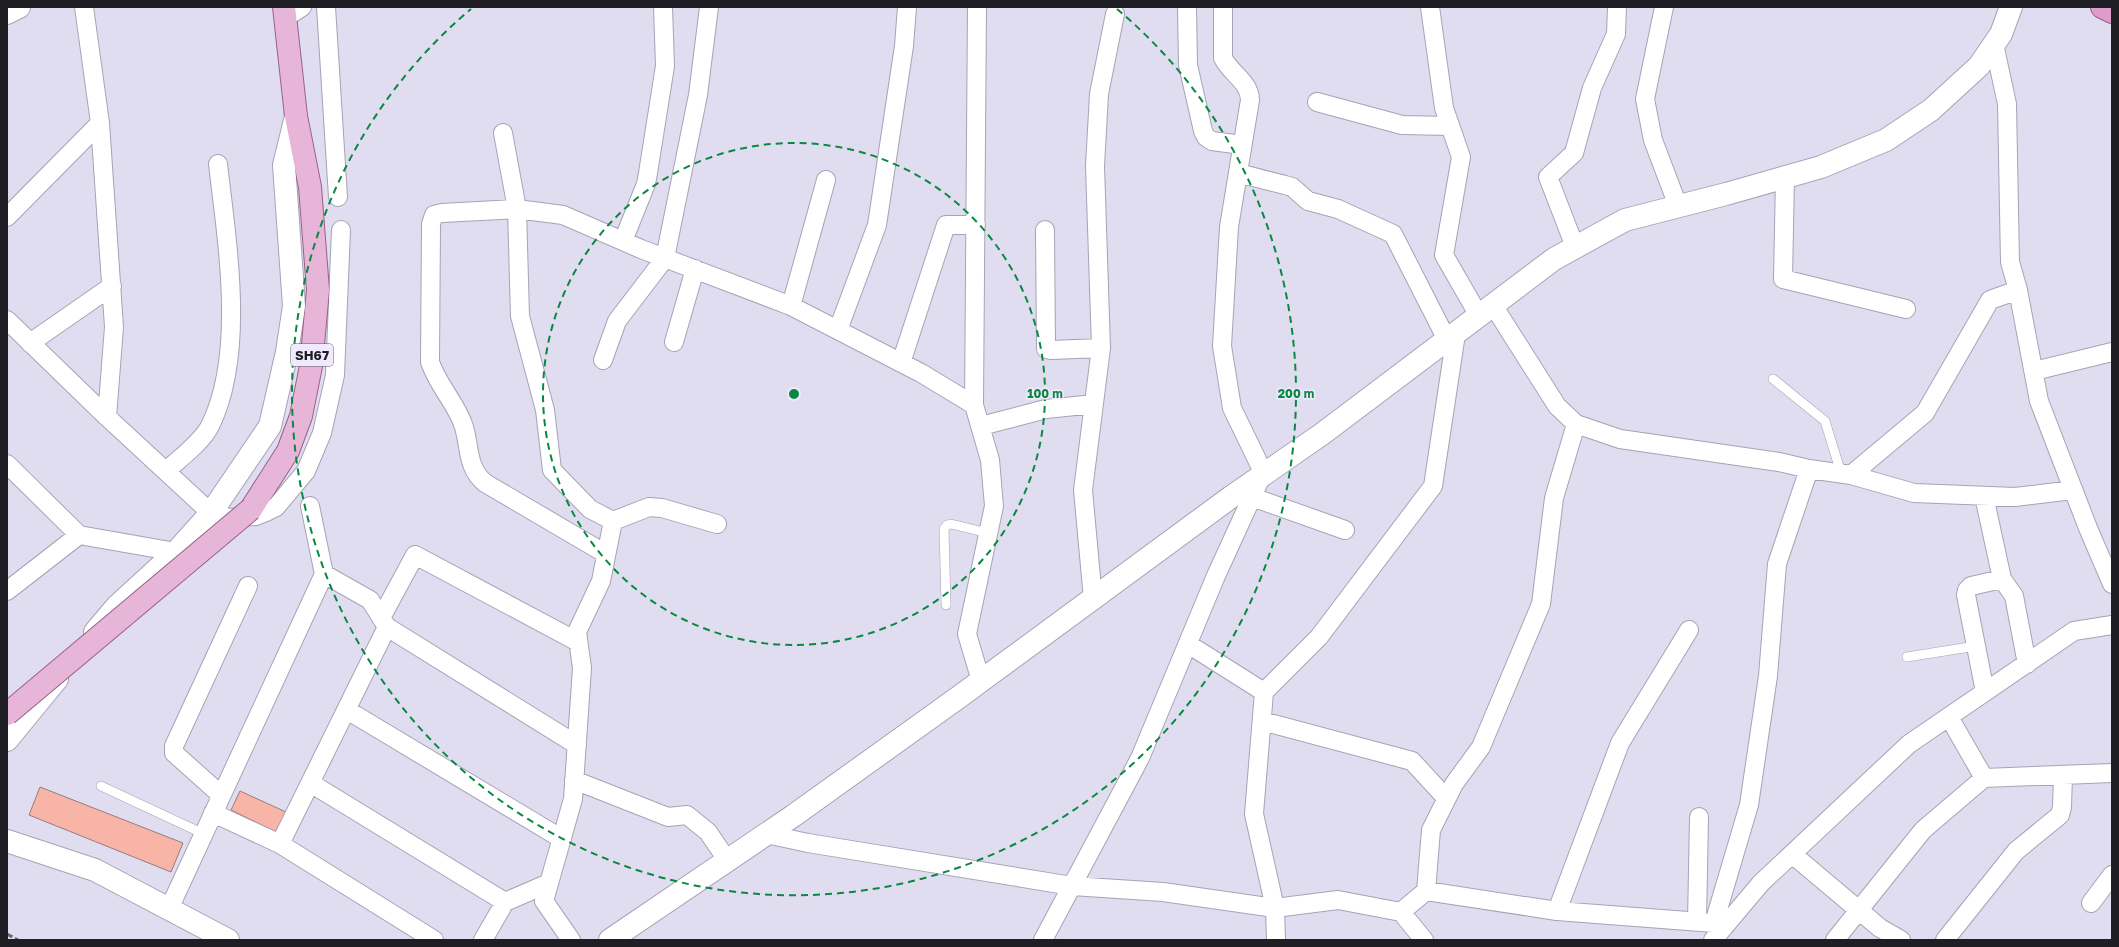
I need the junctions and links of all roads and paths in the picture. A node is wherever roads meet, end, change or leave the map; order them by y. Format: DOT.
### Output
graph roads {
  1 [pos="19,7"];
  2 [pos="84,7"];
  3 [pos="326,7"];
  4 [pos="663,7"];
  5 [pos="709,7"];
  6 [pos="907,7"];
  7 [pos="977,7"];
  8 [pos="1187,7"];
  9 [pos="1223,7"];
  10 [pos="1430,7"];
  11 [pos="1618,7"];
  12 [pos="1664,7"];
  13 [pos="2011,7"];
  14 [pos="2102,7"];
  15 [pos="290,11"];
  16 [pos="2112,12"];
  17 [pos="7,13"];
  18 [pos="1115,14"];
  19 [pos="1994,44"];
  20 [pos="1317,102"];
  21 [pos="296,116"];
  22 [pos="100,123"];
  23 [pos="1450,126"];
  24 [pos="504,133"];
  25 [pos="1242,145"];
  26 [pos="218,164"];
  27 [pos="1238,173"];
  28 [pos="1785,177"];
  29 [pos="826,180"];
  30 [pos="338,196"];
  31 [pos="1678,206"];
  32 [pos="517,209"];
  33 [pos="7,217"];
  34 [pos="976,225"];
  35 [pos="341,230"];
  36 [pos="1045,230"];
  37 [pos="623,241"];
  38 [pos="1575,247"];
  39 [pos="665,258"];
  40 [pos="695,270"];
  41 [pos="112,286"];
  42 [pos="2018,290"];
  43 [pos="791,306"];
  44 [pos="1906,309"];
  45 [pos="1486,311"];
  46 [pos="7,320"];
  47 [pos="838,330"];
  48 [pos="1451,337"];
  49 [pos="674,342"];
  50 [pos="30,343"];
  51 [pos="1101,348"];
  52 [pos="2112,352"];
  53 [pos="603,360"];
  54 [pos="901,363"];
  55 [pos="2034,371"];
  56 [pos="1773,379"];
  57 [pos="1094,404"];
  58 [pos="974,405"];
  59 [pos="107,417"];
  60 [pos="1576,424"];
  61 [pos="981,426"];
  62 [pos="7,464"];
  63 [pos="1809,469"];
  64 [pos="166,471"];
  65 [pos="1846,474"];
  66 [pos="1263,475"];
  67 [pos="2073,490"];
  68 [pos="1984,496"];
  69 [pos="1252,497"];
  70 [pos="310,506"];
  71 [pos="211,513"];
  72 [pos="613,520"];
  73 [pos="717,524"];
  74 [pos="1345,530"];
  75 [pos="988,533"];
  76 [pos="79,535"];
  77 [pos="176,552"];
  78 [pos="606,554"];
  79 [pos="324,574"];
  80 [pos="2002,580"];
  81 [pos="2112,584"];
  82 [pos="248,586"];
  83 [pos="7,591"];
  84 [pos="1093,599"];
  85 [pos="946,605"];
  86 [pos="384,623"];
  87 [pos="2112,625"];
  88 [pos="1689,630"];
  89 [pos="578,642"];
  90 [pos="1188,644"];
  91 [pos="1976,646"];
  92 [pos="1907,657"];
  93 [pos="2027,664"];
  94 [pos="981,681"];
  95 [pos="1264,692"];
  96 [pos="1985,692"];
  97 [pos="347,710"];
  98 [pos="7,714"];
  99 [pos="1949,717"];
  100 [pos="1262,721"];
  101 [pos="7,740"];
  102 [pos="577,745"];
  103 [pos="2112,773"];
  104 [pos="2063,775"];
  105 [pos="1984,778"];
  106 [pos="574,780"];
  107 [pos="312,784"];
  108 [pos="101,786"];
  109 [pos="221,795"];
  110 [pos="1446,798"];
  111 [pos="213,813"];
  112 [pos="1699,817"];
  113 [pos="204,834"];
  114 [pos="766,834"];
  115 [pos="562,839"];
  116 [pos="7,841"];
  117 [pos="280,844"];
  118 [pos="1792,854"];
  119 [pos="727,860"];
  120 [pos="2112,875"];
  121 [pos="549,883"];
  122 [pos="1072,886"];
  123 [pos="1426,891"];
  124 [pos="505,902"];
  125 [pos="2091,903"];
  126 [pos="1275,908"];
  127 [pos="169,909"];
  128 [pos="1857,910"];
  129 [pos="1556,911"];
  130 [pos="1401,912"];
  131 [pos="1712,928"];
  132 [pos="228,940"];
  133 [pos="434,940"];
  134 [pos="482,940"];
  135 [pos="572,940"];
  136 [pos="610,940"];
  137 [pos="1043,940"];
  138 [pos="1276,940"];
  139 [pos="1424,940"];
  140 [pos="1835,940"];
  141 [pos="1901,940"];
  142 [pos="1944,940"];
  1 -- 17 [label="main road"];
  2 -- 22 [label="street"];
  3 -- 30 [label="street"];
  4 -- 37 [label="street"];
  5 -- 39 [label="street"];
  6 -- 47 [label="street"];
  7 -- 34 [label="street"];
  8 -- 25 [label="street"];
  9 -- 25 [label="street"];
  10 -- 23 [label="street"];
  11 -- 38 [label="street"];
  12 -- 31 [label="street"];
  13 -- 19 [label="main road"];
  14 -- 16 [label="highway"];
  15 -- 21 [label="main road, SH67"];
  18 -- 51 [label="street"];
  19 -- 28 [label="main road"];
  19 -- 42 [label="street"];
  20 -- 23 [label="street"];
  21 -- 71 [label="main road"];
  21 -- 98 [label="main road, SH67, bridge"];
  22 -- 33 [label="street"];
  22 -- 41 [label="street"];
  23 -- 45 [label="street"];
  24 -- 32 [label="street"];
  25 -- 27 [label="street"];
  26 -- 64 [label="street"];
  27 -- 48 [label="street"];
  27 -- 66 [label="street"];
  28 -- 31 [label="main road"];
  28 -- 44 [label="street"];
  29 -- 43 [label="street"];
  31 -- 38 [label="main road"];
  32 -- 37 [label="street"];
  32 -- 72 [label="street"];
  32 -- 78 [label="street"];
  34 -- 54 [label="street"];
  34 -- 58 [label="street"];
  35 -- 71 [label="street"];
  36 -- 51 [label="street"];
  37 -- 39 [label="street"];
  38 -- 45 [label="main road"];
  39 -- 40 [label="street"];
  39 -- 53 [label="street"];
  40 -- 43 [label="street"];
  40 -- 49 [label="street"];
  41 -- 50 [label="street"];
  41 -- 59 [label="street"];
  42 -- 55 [label="street"];
  42 -- 65 [label="street"];
  43 -- 47 [label="street"];
  45 -- 48 [label="main road"];
  45 -- 60 [label="street"];
  46 -- 50 [label="street"];
  47 -- 54 [label="street"];
  48 -- 66 [label="main road"];
  48 -- 95 [label="street"];
  50 -- 59 [label="street"];
  51 -- 57 [label="street"];
  52 -- 55 [label="street"];
  54 -- 58 [label="street"];
  55 -- 67 [label="street"];
  56 -- 65 [label="lane"];
  57 -- 61 [label="street"];
  57 -- 84 [label="street"];
  58 -- 61 [label="street"];
  59 -- 64 [label="street"];
  60 -- 63 [label="street"];
  60 -- 110 [label="street"];
  61 -- 75 [label="street"];
  62 -- 76 [label="street"];
  63 -- 65 [label="street"];
  63 -- 131 [label="street"];
  64 -- 71 [label="street"];
  65 -- 68 [label="street"];
  66 -- 69 [label="street"];
  66 -- 84 [label="main road"];
  67 -- 68 [label="street"];
  67 -- 81 [label="street"];
  68 -- 80 [label="street"];
  69 -- 74 [label="street"];
  69 -- 90 [label="street"];
  70 -- 79 [label="street"];
  71 -- 77 [label="main road"];
  72 -- 73 [label="street"];
  72 -- 78 [label="street"];
  75 -- 85 [label="lane"];
  75 -- 94 [label="street"];
  76 -- 77 [label="street"];
  76 -- 83 [label="street"];
  77 -- 101 [label="main road"];
  78 -- 89 [label="street"];
  79 -- 86 [label="street"];
  79 -- 109 [label="street"];
  80 -- 91 [label="street"];
  80 -- 93 [label="street"];
  82 -- 109 [label="street"];
  84 -- 94 [label="main road"];
  86 -- 89 [label="street"];
  86 -- 97 [label="street"];
  86 -- 102 [label="street"];
  87 -- 93 [label="street"];
  88 -- 129 [label="street"];
  89 -- 102 [label="street"];
  90 -- 95 [label="street"];
  90 -- 122 [label="street"];
  91 -- 92 [label="lane"];
  91 -- 96 [label="street"];
  93 -- 96 [label="street"];
  94 -- 114 [label="main road"];
  95 -- 100 [label="street"];
  96 -- 99 [label="street"];
  97 -- 107 [label="street"];
  97 -- 115 [label="street"];
  99 -- 105 [label="street"];
  99 -- 118 [label="street"];
  100 -- 110 [label="street"];
  100 -- 126 [label="street"];
  102 -- 106 [label="street"];
  103 -- 104 [label="street"];
  104 -- 105 [label="street"];
  104 -- 142 [label="street"];
  105 -- 128 [label="street"];
  106 -- 115 [label="street"];
  106 -- 119 [label="street"];
  107 -- 117 [label="street"];
  107 -- 124 [label="street"];
  108 -- 113 [label="lane"];
  109 -- 111 [label="street"];
  110 -- 123 [label="street"];
  111 -- 113 [label="street"];
  111 -- 117 [label="street"];
  112 -- 131 [label="street"];
  113 -- 127 [label="street"];
  114 -- 119 [label="main road"];
  114 -- 122 [label="street"];
  115 -- 121 [label="street"];
  116 -- 127 [label="main road"];
  117 -- 133 [label="street"];
  118 -- 128 [label="street"];
  118 -- 131 [label="street"];
  119 -- 136 [label="main road"];
  120 -- 125 [label="street"];
  121 -- 124 [label="street"];
  121 -- 135 [label="street"];
  122 -- 126 [label="street"];
  122 -- 137 [label="street"];
  123 -- 129 [label="street"];
  123 -- 130 [label="street"];
  124 -- 134 [label="street"];
  126 -- 130 [label="street"];
  126 -- 138 [label="street"];
  127 -- 132 [label="main road"];
  128 -- 140 [label="street"];
  128 -- 141 [label="street"];
  129 -- 131 [label="street"];
  130 -- 139 [label="street"];
}
